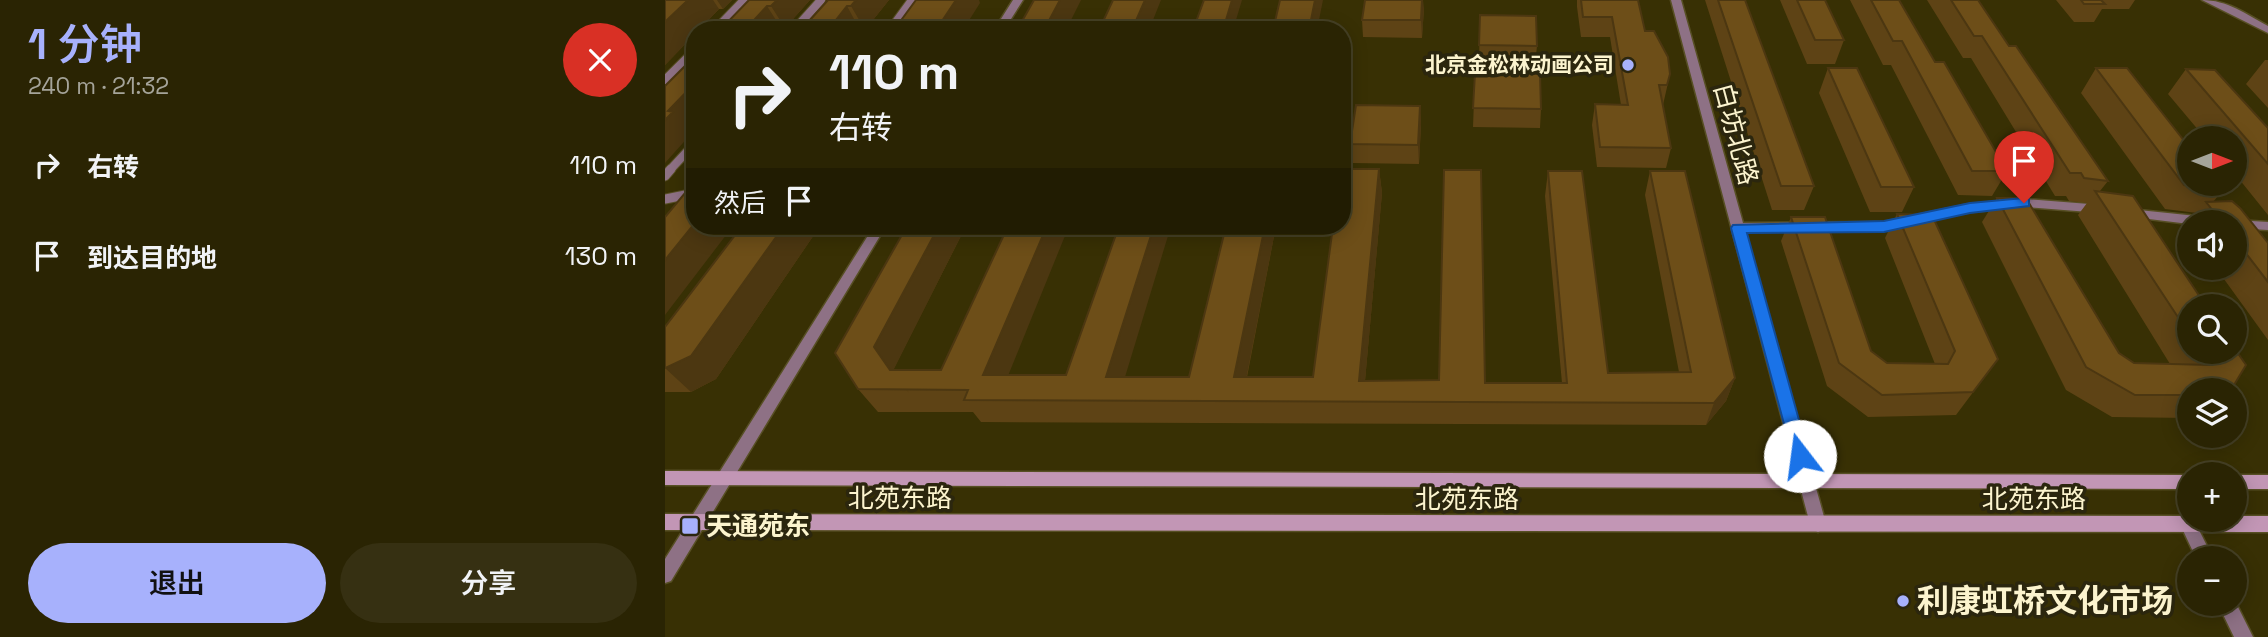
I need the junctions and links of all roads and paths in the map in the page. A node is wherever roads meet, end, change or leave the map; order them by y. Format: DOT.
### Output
graph roads {
  1 [pos="744,0"];
  2 [pos="821,0"];
  3 [pos="912,0"];
  4 [pos="1017,0"];
  5 [pos="1676,0"];
  6 [pos="2207,0"];
  7 [pos="724,21"];
  8 [pos="802,21"];
  9 [pos="897,21"];
  10 [pos="1004,21"];
  11 [pos="2268,30"];
  12 [pos="686,59"];
  13 [pos="681,76"];
  14 [pos="667,78"];
  15 [pos="686,153"];
  16 [pos="665,177"];
  17 [pos="686,195"];
  18 [pos="665,199"];
  19 [pos="2177,218"];
  20 [pos="2247,225"];
  21 [pos="2268,226"];
  22 [pos="1738,228"];
  23 [pos="874,235"];
  24 [pos="665,478"];
  25 [pos="725,478"];
  26 [pos="1807,481"];
  27 [pos="2177,482"];
  28 [pos="2247,482"];
  29 [pos="2268,482"];
  30 [pos="665,522"];
  31 [pos="698,522"];
  32 [pos="1818,524"];
  33 [pos="2177,524"];
  34 [pos="2247,524"];
  35 [pos="2268,524"];
  36 [pos="665,575"];
  37 [pos="2233,616"];
  38 [pos="2244,637"];
  1 -- 7 [label="lane"];
  2 -- 8 [label="lane"];
  3 -- 9 [label="lane"];
  4 -- 10 [label="street"];
  5 -- 22 [label="street, 白坊北路"];
  6 -- 11 [label="street"];
  12 -- 14 [label="lane"];
  13 -- 14 [label="lane"];
  15 -- 16 [label="lane"];
  17 -- 18 [label="lane"];
  19 -- 22 [label="street"];
  20 -- 21 [label="street"];
  22 -- 26 [label="street, 白坊北路"];
  23 -- 25 [label="street"];
  24 -- 25 [label="main road, 北苑东路"];
  25 -- 26 [label="main road, 北苑东路"];
  25 -- 31 [label="street"];
  26 -- 27 [label="main road, 北苑东路"];
  26 -- 32 [label="street, 白坊北路"];
  28 -- 29 [label="main road"];
  30 -- 31 [label="main road, 北苑东路"];
  31 -- 32 [label="main road, 北苑东路"];
  31 -- 36 [label="street"];
  32 -- 33 [label="main road, 北苑东路"];
  34 -- 35 [label="main road, 北苑东路"];
  37 -- 38 [label="street"];
}
